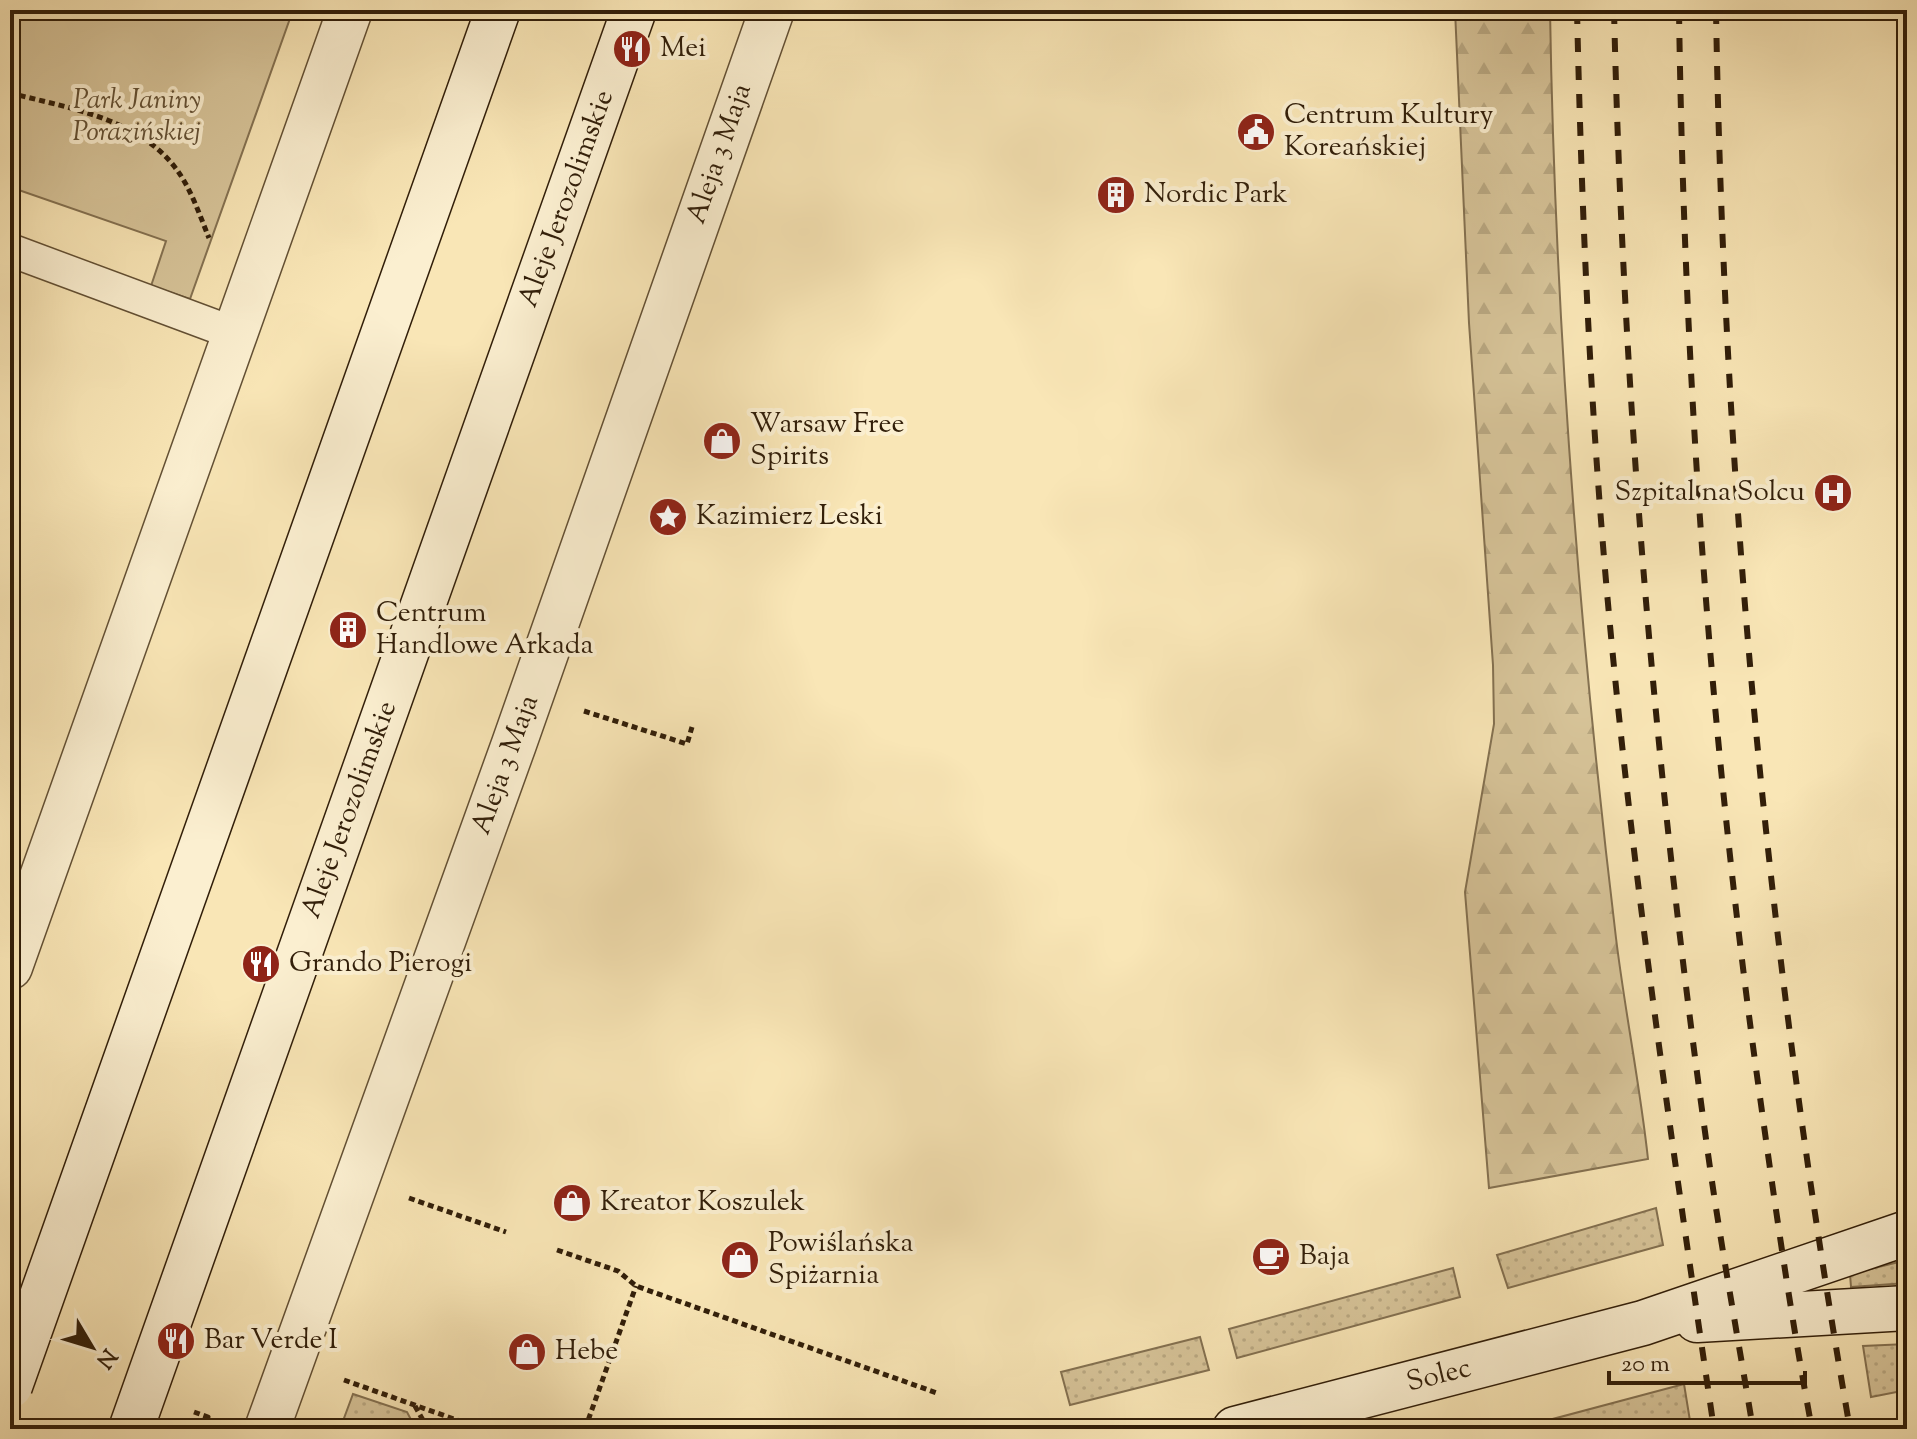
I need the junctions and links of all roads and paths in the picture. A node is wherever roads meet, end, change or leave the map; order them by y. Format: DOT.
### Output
graph roads {
  1 [pos="350,10"];
  2 [pos="498,10"];
  3 [pos="634,10"];
  4 [pos="772,10"];
  5 [pos="10,93"];
  6 [pos="213,245"];
  7 [pos="10,250"];
  8 [pos="236,334"];
  9 [pos="583,711"];
  10 [pos="692,727"];
  11 [pos="10,967"];
  12 [pos="409,1197"];
  13 [pos="506,1232"];
  14 [pos="1907,1233"];
  15 [pos="557,1250"];
  16 [pos="636,1286"];
  17 [pos="1907,1308"];
  18 [pos="1643,1323"];
  19 [pos="344,1380"];
  20 [pos="10,1386"];
  21 [pos="937,1393"];
  22 [pos="415,1405"];
  23 [pos="131,1429"];
  24 [pos="267,1429"];
  25 [pos="428,1429"];
  26 [pos="482,1429"];
  27 [pos="585,1429"];
  28 [pos="1235,1429"];
  1 -- 8 [label="street"];
  2 -- 20 [label="street, bridge"];
  3 -- 23 [label="street, Aleje Jerozolimskie, bridge"];
  4 -- 24 [label="street, Aleja 3 Maja"];
  5 -- 6 [label="path"];
  7 -- 8 [label="lane"];
  8 -- 11 [label="street"];
  9 -- 10 [label="path"];
  12 -- 13 [label="path"];
  14 -- 18 [label="street, Solec"];
  15 -- 16 [label="path"];
  16 -- 21 [label="path"];
  16 -- 27 [label="path"];
  17 -- 18 [label="street, Solec"];
  18 -- 28 [label="street, Solec"];
  19 -- 22 [label="path"];
  22 -- 25 [label="path"];
  22 -- 26 [label="path"];
}
